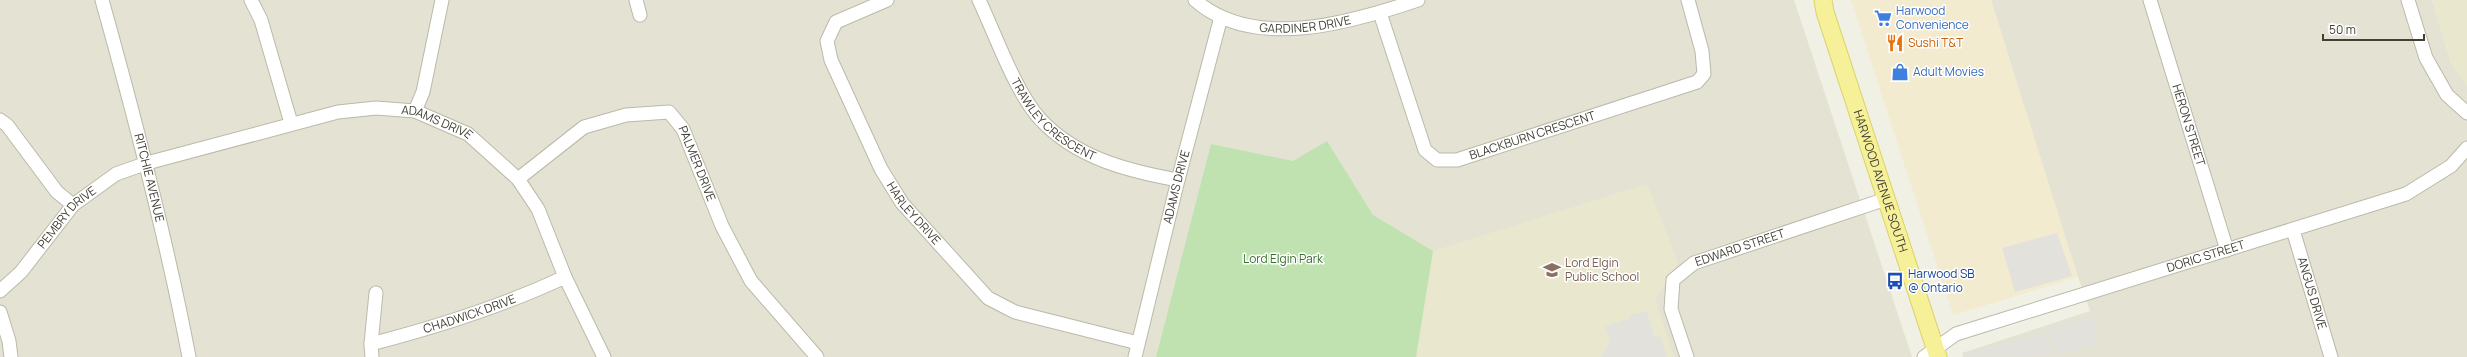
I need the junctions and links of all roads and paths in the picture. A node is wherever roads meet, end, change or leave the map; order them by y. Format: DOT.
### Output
graph roads {
  1 [pos="102,0"];
  2 [pos="251,0"];
  3 [pos="442,0"];
  4 [pos="636,0"];
  5 [pos="887,0"];
  6 [pos="979,0"];
  7 [pos="1195,0"];
  8 [pos="1418,0"];
  9 [pos="1688,0"];
  10 [pos="2150,0"];
  11 [pos="2408,0"];
  12 [pos="1821,1"];
  13 [pos="1380,13"];
  14 [pos="640,15"];
  15 [pos="1221,17"];
  16 [pos="415,111"];
  17 [pos="2467,113"];
  18 [pos="0,120"];
  19 [pos="292,123"];
  20 [pos="2467,148"];
  21 [pos="147,163"];
  22 [pos="518,179"];
  23 [pos="1178,180"];
  24 [pos="1886,199"];
  25 [pos="73,205"];
  26 [pos="2293,230"];
  27 [pos="2227,250"];
  28 [pos="565,277"];
  29 [pos="0,291"];
  30 [pos="376,293"];
  31 [pos="0,312"];
  32 [pos="1138,343"];
  33 [pos="371,351"];
  34 [pos="1933,354"];
  35 [pos="11,357"];
  36 [pos="189,357"];
  37 [pos="604,357"];
  38 [pos="817,357"];
  39 [pos="1135,357"];
  40 [pos="1687,357"];
  41 [pos="2331,357"];
  1 -- 21 [label="street, RITCHIE AVENUE"];
  2 -- 19 [label="street"];
  3 -- 16 [label="street"];
  4 -- 14 [label="street"];
  5 -- 32 [label="street, HARLEY DRIVE"];
  6 -- 23 [label="street, TRAWLEY CRESCENT"];
  7 -- 15 [label="street, GARDINER DRIVE"];
  8 -- 13 [label="street, GARDINER DRIVE"];
  9 -- 13 [label="street, BLACKBURN CRESCENT"];
  10 -- 27 [label="street, HERON STREET"];
  11 -- 17 [label="street"];
  12 -- 24 [label="main road, HARWOOD AVENUE SOUTH"];
  13 -- 15 [label="street, GARDINER DRIVE"];
  15 -- 23 [label="street, ADAMS DRIVE"];
  16 -- 19 [label="street, ADAMS DRIVE"];
  16 -- 22 [label="street, ADAMS DRIVE"];
  18 -- 25 [label="street"];
  19 -- 21 [label="street, ADAMS DRIVE"];
  20 -- 26 [label="street, DORIC STREET"];
  21 -- 25 [label="street, PEMBRY DRIVE"];
  21 -- 36 [label="street, RITCHIE AVENUE"];
  22 -- 28 [label="street, ADAMS DRIVE"];
  22 -- 38 [label="street, PALMER DRIVE"];
  23 -- 32 [label="street, ADAMS DRIVE"];
  24 -- 34 [label="main road, HARWOOD AVENUE SOUTH"];
  24 -- 40 [label="street, EDWARD STREET"];
  25 -- 29 [label="street, PEMBRY DRIVE"];
  26 -- 27 [label="street, DORIC STREET"];
  26 -- 41 [label="street, ANGUS DRIVE"];
  27 -- 34 [label="street, DORIC STREET"];
  28 -- 33 [label="street, CHADWICK DRIVE"];
  28 -- 37 [label="street, ADAMS DRIVE"];
  30 -- 33 [label="street, CHADWICK DRIVE"];
  31 -- 35 [label="street"];
  32 -- 39 [label="street, ADAMS DRIVE"];
}
